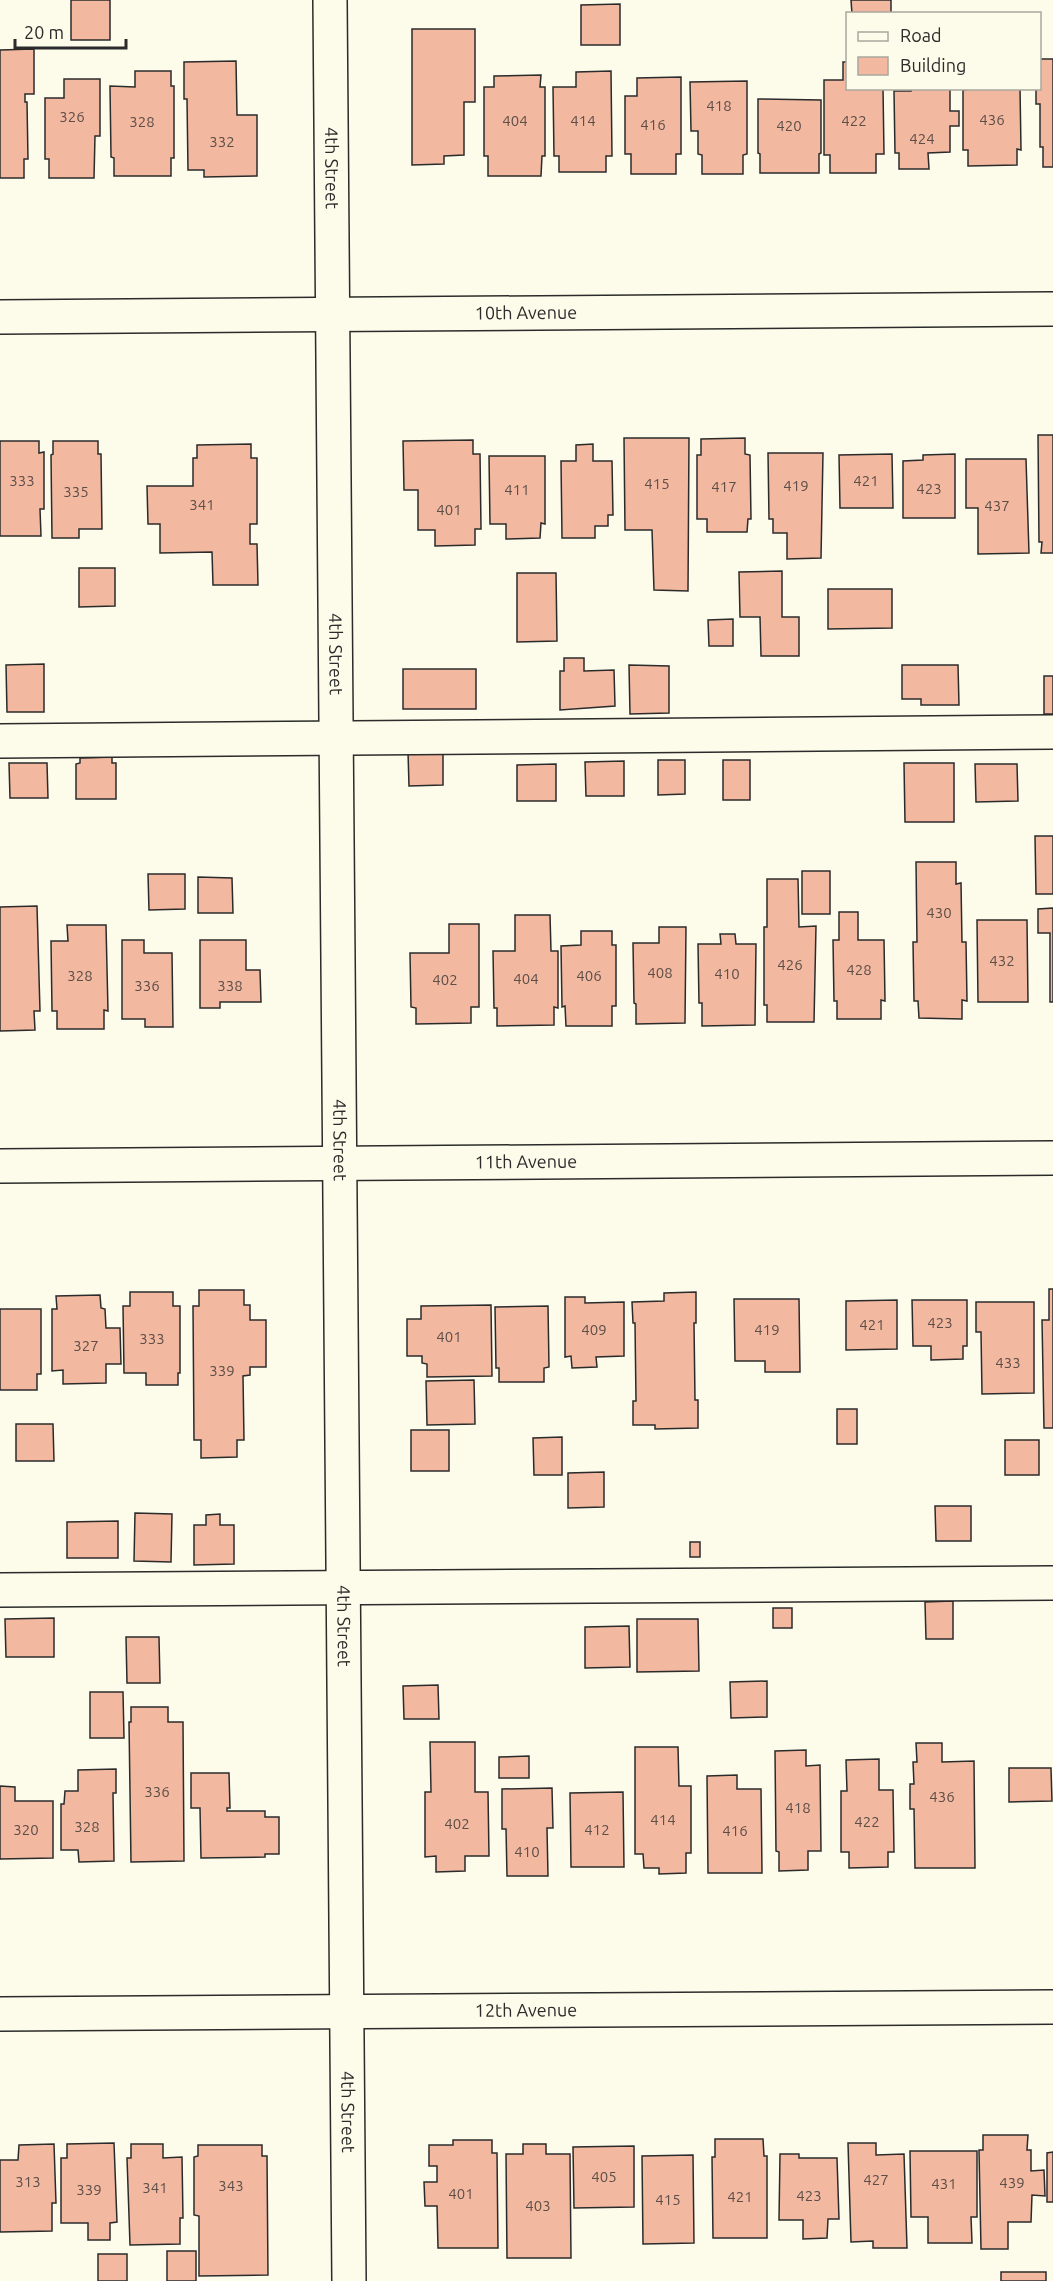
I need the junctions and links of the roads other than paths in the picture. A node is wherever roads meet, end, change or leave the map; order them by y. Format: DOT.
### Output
graph roads {
  1 [pos="330,0"];
  2 [pos="1053,309"];
  3 [pos="333,315"];
  4 [pos="0,317"];
  5 [pos="1053,732"];
  6 [pos="336,737"];
  7 [pos="0,741"];
  8 [pos="1053,1158"];
  9 [pos="341,1163"];
  10 [pos="0,1166"];
  11 [pos="1053,1583"];
  12 [pos="343,1587"];
  13 [pos="0,1590"];
  14 [pos="1053,2007"];
  15 [pos="348,2012"];
  16 [pos="0,2014"];
  17 [pos="349,2281"];
  1 -- 3 [label="street, 4th Street"];
  2 -- 3 [label="street, 10th Avenue"];
  3 -- 4 [label="street, 10th Avenue"];
  3 -- 6 [label="street, 4th Street"];
  5 -- 6 [label="street"];
  6 -- 7 [label="street"];
  6 -- 9 [label="street, 4th Street"];
  8 -- 9 [label="street, 11th Avenue"];
  9 -- 10 [label="street, 11th Avenue"];
  9 -- 12 [label="street, 4th Street"];
  11 -- 12 [label="street"];
  12 -- 13 [label="street"];
  12 -- 15 [label="street, 4th Street"];
  14 -- 15 [label="street, 12th Avenue"];
  15 -- 16 [label="street, 12th Avenue"];
  15 -- 17 [label="street, 4th Street"];
}
